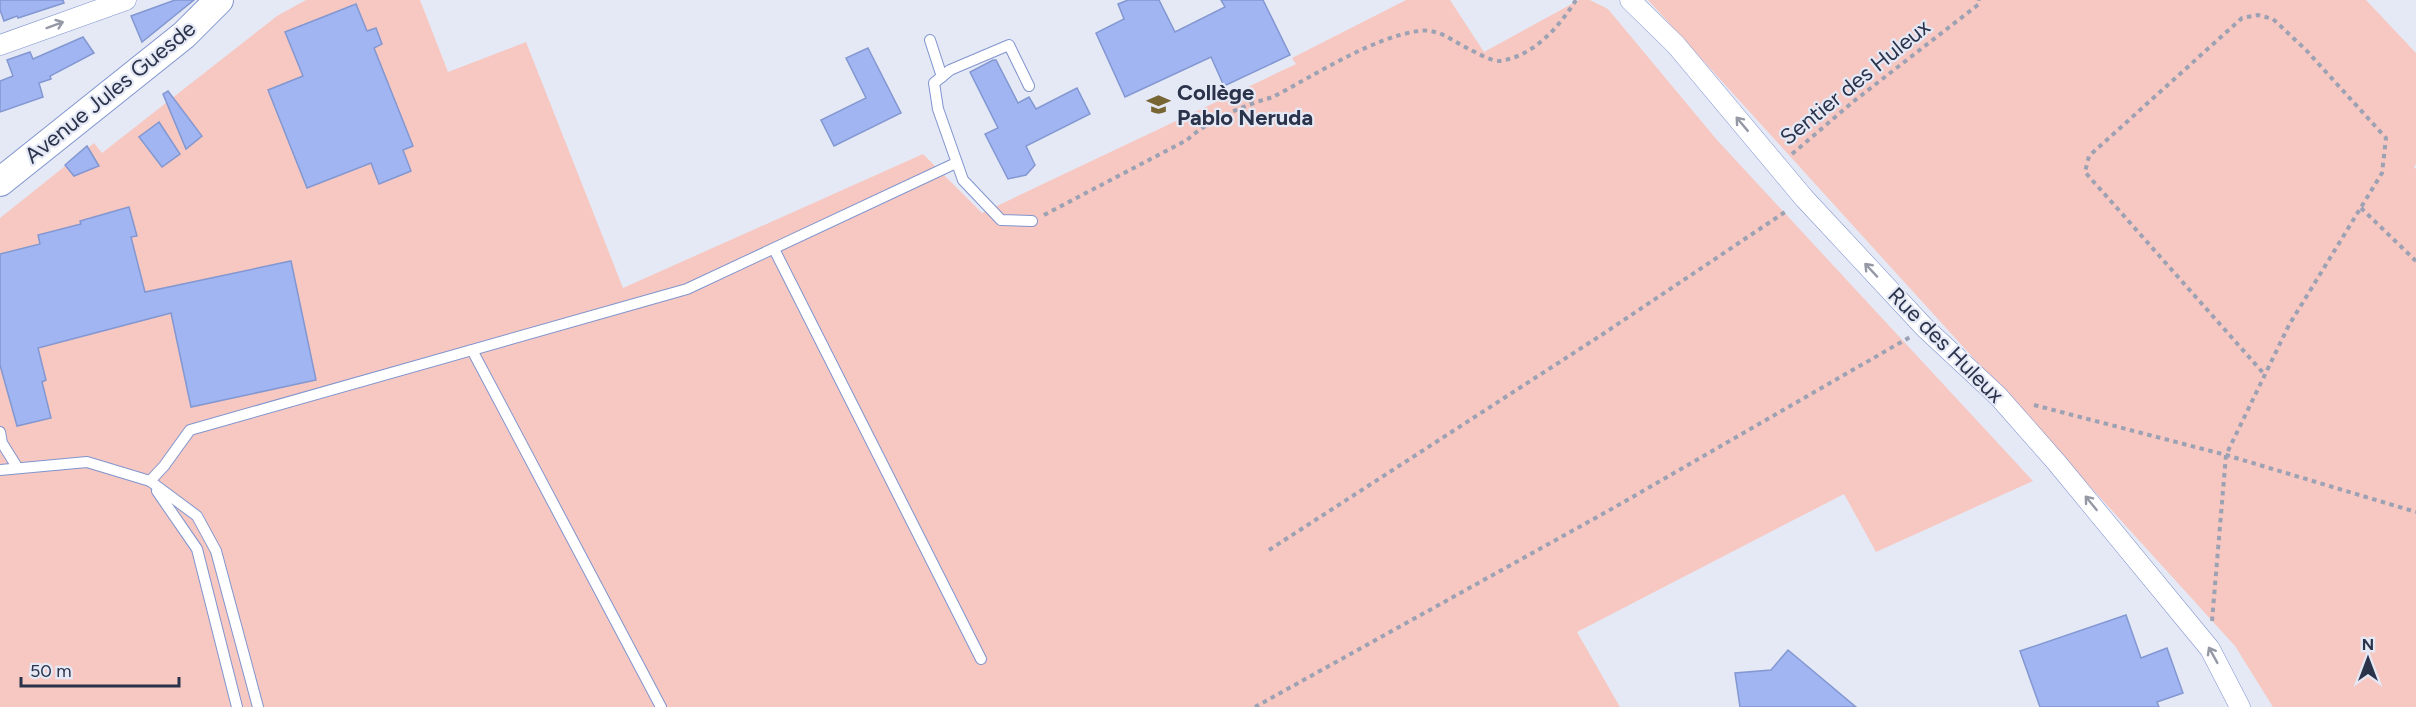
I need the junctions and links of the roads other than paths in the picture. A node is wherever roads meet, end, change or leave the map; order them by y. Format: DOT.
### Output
graph roads {
  1 [pos="126,0"];
  2 [pos="219,0"];
  3 [pos="1630,0"];
  4 [pos="930,40"];
  5 [pos="0,45"];
  6 [pos="942,76"];
  7 [pos="1029,86"];
  8 [pos="956,163"];
  9 [pos="0,182"];
  10 [pos="1032,222"];
  11 [pos="774,249"];
  12 [pos="472,350"];
  13 [pos="0,432"];
  14 [pos="17,467"];
  15 [pos="0,470"];
  16 [pos="150,481"];
  17 [pos="981,660"];
  18 [pos="237,707"];
  19 [pos="258,707"];
  20 [pos="661,707"];
  21 [pos="2240,707"];
  5 -- 1 [label="street, one-way"];
  2 -- 9 [label="street, Avenue Jules Guesde"];
  21 -- 3 [label="street, Rue des Huleux, one-way"];
  4 -- 6 [label="lane"];
  6 -- 7 [label="lane"];
  6 -- 8 [label="lane"];
  8 -- 10 [label="lane"];
  8 -- 11 [label="lane"];
  11 -- 12 [label="lane"];
  11 -- 17 [label="lane"];
  12 -- 16 [label="lane"];
  12 -- 20 [label="lane"];
  13 -- 14 [label="lane"];
  14 -- 15 [label="lane"];
  14 -- 16 [label="lane"];
  16 -- 18 [label="lane"];
  16 -- 19 [label="lane"];
}
